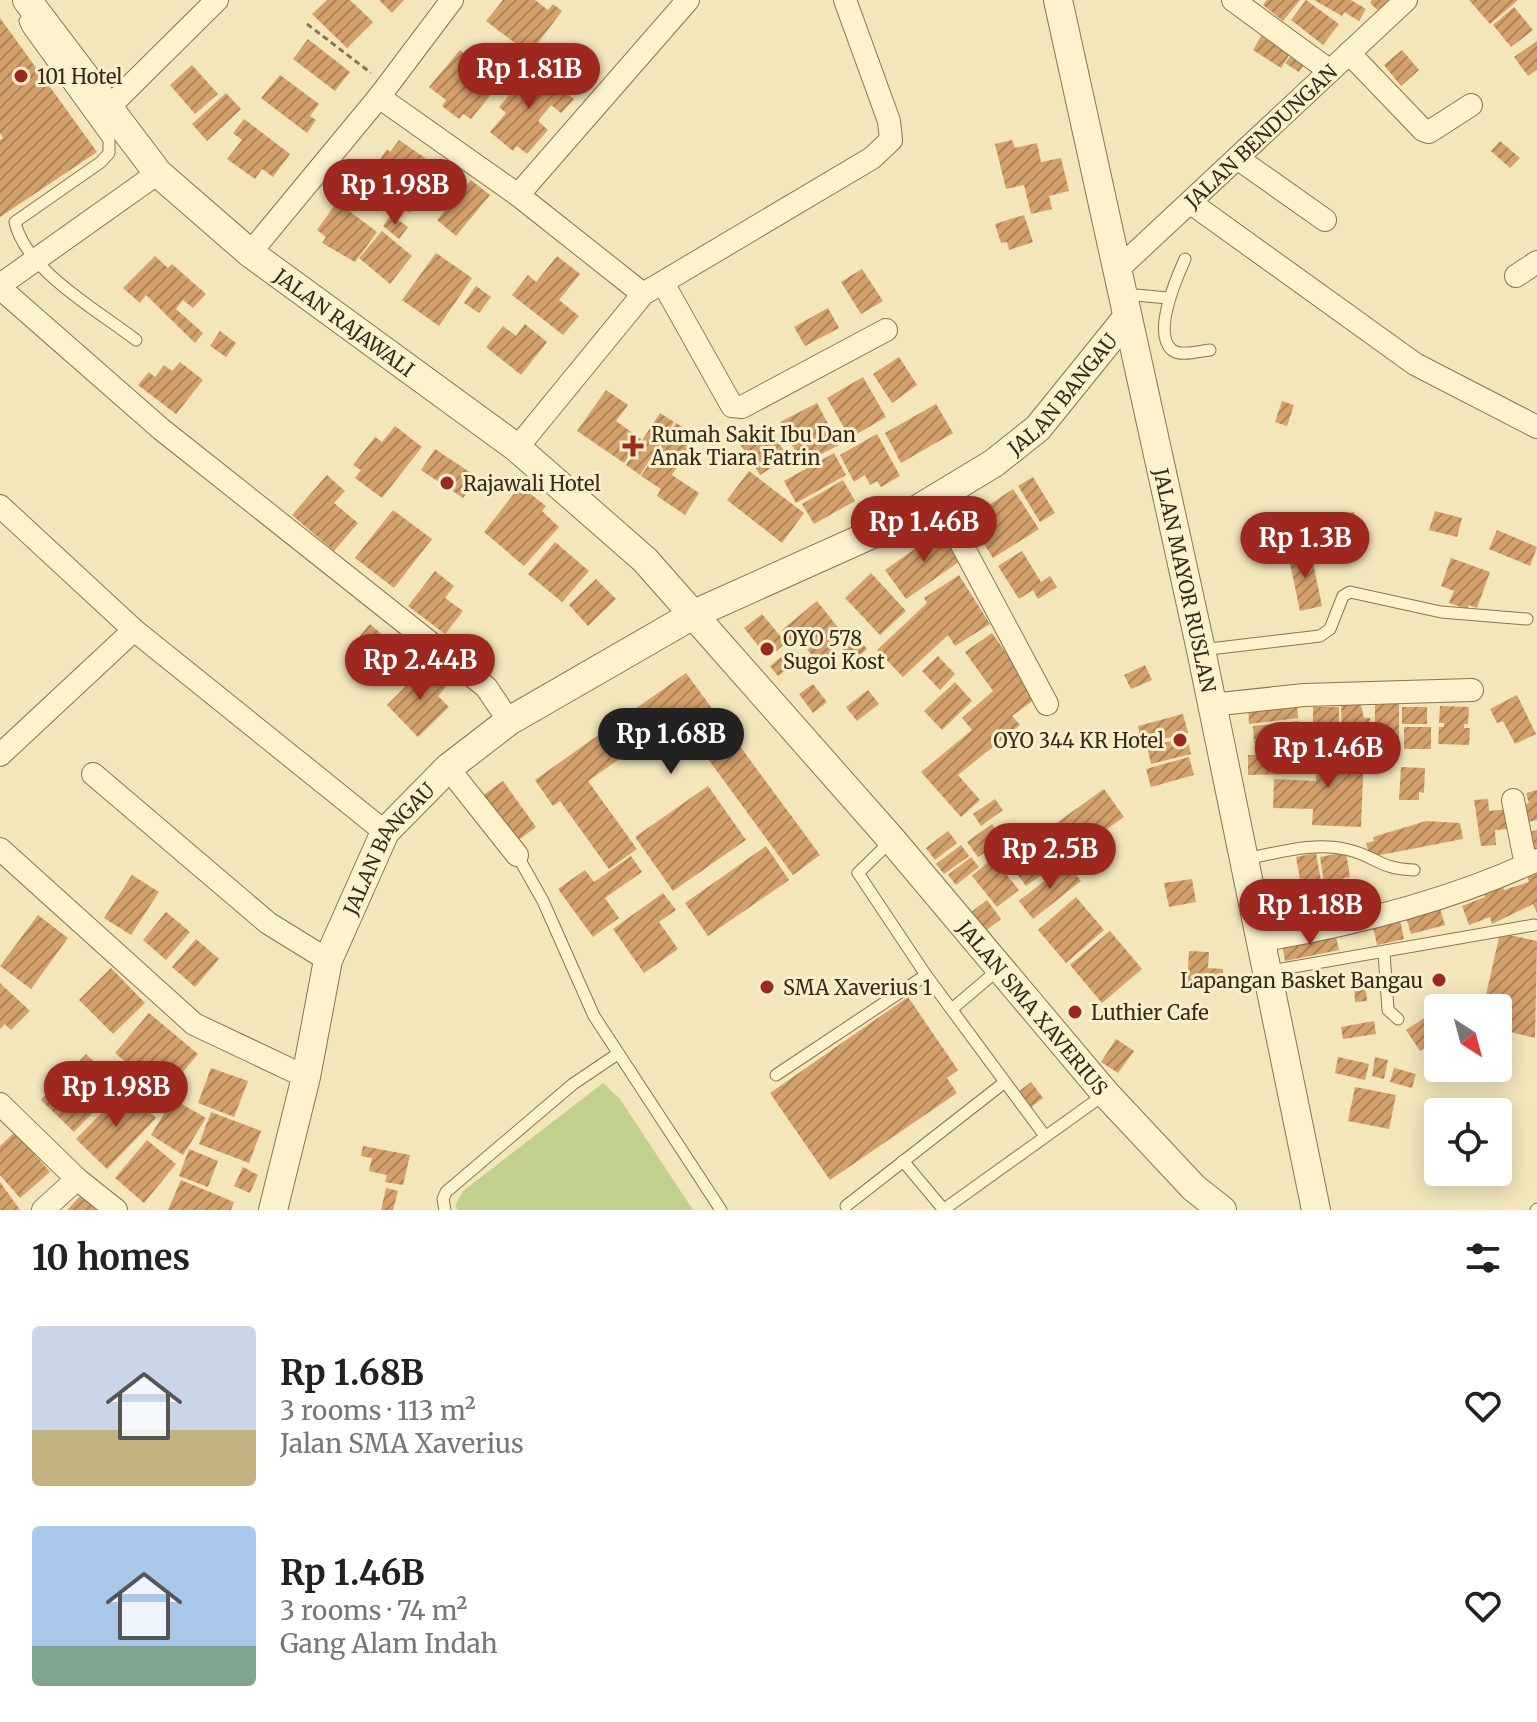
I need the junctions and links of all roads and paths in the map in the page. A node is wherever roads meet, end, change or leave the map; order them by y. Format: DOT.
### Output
graph roads {
  1 [pos="217,0"];
  2 [pos="452,0"];
  3 [pos="688,0"];
  4 [pos="845,0"];
  5 [pos="1058,0"];
  6 [pos="1233,0"];
  7 [pos="1406,0"];
  8 [pos="31,5"];
  9 [pos="307,24"];
  10 [pos="1349,53"];
  11 [pos="1330,71"];
  12 [pos="382,91"];
  13 [pos="1471,105"];
  14 [pos="108,108"];
  15 [pos="1237,158"];
  16 [pos="158,173"];
  17 [pos="518,195"];
  18 [pos="1191,203"];
  19 [pos="1325,220"];
  20 [pos="250,253"];
  21 [pos="1185,259"];
  22 [pos="37,262"];
  23 [pos="1537,262"];
  24 [pos="1516,276"];
  25 [pos="663,283"];
  26 [pos="0,287"];
  27 [pos="643,294"];
  28 [pos="1121,295"];
  29 [pos="1168,298"];
  30 [pos="886,330"];
  31 [pos="136,340"];
  32 [pos="1210,350"];
  33 [pos="1537,427"];
  34 [pos="517,448"];
  35 [pos="937,498"];
  36 [pos="5,518"];
  37 [pos="690,616"];
  38 [pos="1527,619"];
  39 [pos="134,630"];
  40 [pos="1201,650"];
  41 [pos="1472,690"];
  42 [pos="1047,704"];
  43 [pos="1211,705"];
  44 [pos="509,721"];
  45 [pos="0,755"];
  46 [pos="448,768"];
  47 [pos="93,774"];
  48 [pos="1513,800"];
  49 [pos="385,832"];
  50 [pos="892,840"];
  51 [pos="0,849"];
  52 [pos="517,855"];
  53 [pos="1243,859"];
  54 [pos="1532,863"];
  55 [pos="1414,870"];
  56 [pos="1534,925"];
  57 [pos="1259,941"];
  58 [pos="1384,953"];
  59 [pos="328,960"];
  60 [pos="1000,969"];
  61 [pos="1265,972"];
  62 [pos="926,975"];
  63 [pos="952,1009"];
  64 [pos="1398,1019"];
  65 [pos="616,1055"];
  66 [pos="776,1075"];
  67 [pos="306,1077"];
  68 [pos="1005,1082"];
  69 [pos="1105,1093"];
  70 [pos="0,1104"];
  71 [pos="1045,1136"];
  72 [pos="903,1161"];
  73 [pos="77,1179"];
  74 [pos="846,1206"];
  75 [pos="43,1210"];
  76 [pos="116,1210"];
  77 [pos="273,1210"];
  78 [pos="445,1210"];
  79 [pos="721,1210"];
  80 [pos="943,1210"];
  81 [pos="1222,1210"];
  82 [pos="1316,1210"];
  1 -- 14 [label="street"];
  2 -- 12 [label="street"];
  3 -- 17 [label="street"];
  4 -- 25 [label="street"];
  5 -- 28 [label="street, JALAN MAYOR RUSLAN"];
  6 -- 11 [label="street"];
  7 -- 10 [label="street, JALAN BENDUNGAN"];
  8 -- 14 [label="street, JALAN RAJAWALI"];
  8 -- 22 [label="lane"];
  9 -- 12 [label="path"];
  10 -- 11 [label="street, JALAN BENDUNGAN"];
  10 -- 13 [label="street"];
  11 -- 15 [label="street, JALAN BENDUNGAN"];
  12 -- 17 [label="street"];
  12 -- 20 [label="street"];
  14 -- 16 [label="street, JALAN RAJAWALI"];
  15 -- 18 [label="street, JALAN BENDUNGAN"];
  15 -- 19 [label="street"];
  16 -- 20 [label="street, JALAN RAJAWALI"];
  16 -- 22 [label="street"];
  17 -- 27 [label="street"];
  18 -- 28 [label="street, JALAN BENDUNGAN"];
  18 -- 33 [label="street"];
  20 -- 34 [label="street, JALAN RAJAWALI"];
  21 -- 29 [label="lane"];
  22 -- 26 [label="street"];
  22 -- 31 [label="lane"];
  23 -- 24 [label="street"];
  25 -- 27 [label="street"];
  25 -- 30 [label="street"];
  26 -- 44 [label="street"];
  27 -- 34 [label="street"];
  28 -- 29 [label="lane"];
  28 -- 35 [label="street, JALAN BANGAU"];
  28 -- 40 [label="street, JALAN MAYOR RUSLAN"];
  29 -- 32 [label="lane"];
  34 -- 37 [label="street, JALAN RAJAWALI"];
  35 -- 37 [label="street, JALAN BANGAU"];
  35 -- 42 [label="street"];
  36 -- 39 [label="street"];
  37 -- 44 [label="street, JALAN BANGAU"];
  37 -- 50 [label="street, JALAN SMA XAVERIUS"];
  38 -- 40 [label="lane"];
  39 -- 45 [label="street"];
  39 -- 49 [label="street"];
  40 -- 43 [label="street, JALAN MAYOR RUSLAN"];
  41 -- 43 [label="street"];
  43 -- 53 [label="street, JALAN MAYOR RUSLAN"];
  44 -- 46 [label="street, JALAN BANGAU"];
  46 -- 49 [label="street, JALAN BANGAU"];
  46 -- 52 [label="street"];
  47 -- 59 [label="street"];
  48 -- 54 [label="street"];
  49 -- 59 [label="street, JALAN BANGAU"];
  50 -- 60 [label="street, JALAN SMA XAVERIUS"];
  50 -- 62 [label="lane"];
  51 -- 67 [label="street"];
  52 -- 65 [label="lane"];
  53 -- 55 [label="lane"];
  53 -- 57 [label="street, JALAN MAYOR RUSLAN"];
  54 -- 57 [label="street"];
  56 -- 58 [label="lane"];
  57 -- 61 [label="street, JALAN MAYOR RUSLAN"];
  58 -- 61 [label="lane"];
  58 -- 64 [label="lane"];
  59 -- 67 [label="street, JALAN BANGAU"];
  60 -- 63 [label="lane"];
  60 -- 69 [label="street, JALAN SMA XAVERIUS"];
  61 -- 82 [label="street, JALAN MAYOR RUSLAN"];
  62 -- 63 [label="lane"];
  62 -- 66 [label="lane"];
  63 -- 68 [label="lane"];
  65 -- 78 [label="lane"];
  65 -- 79 [label="lane"];
  67 -- 77 [label="street, JALAN BANGAU"];
  68 -- 71 [label="lane"];
  68 -- 72 [label="lane"];
  69 -- 71 [label="lane"];
  69 -- 81 [label="street, JALAN SMA XAVERIUS"];
  70 -- 73 [label="street"];
  71 -- 80 [label="lane"];
  72 -- 74 [label="lane"];
  72 -- 80 [label="lane"];
  73 -- 75 [label="street"];
  73 -- 76 [label="street"];
}
